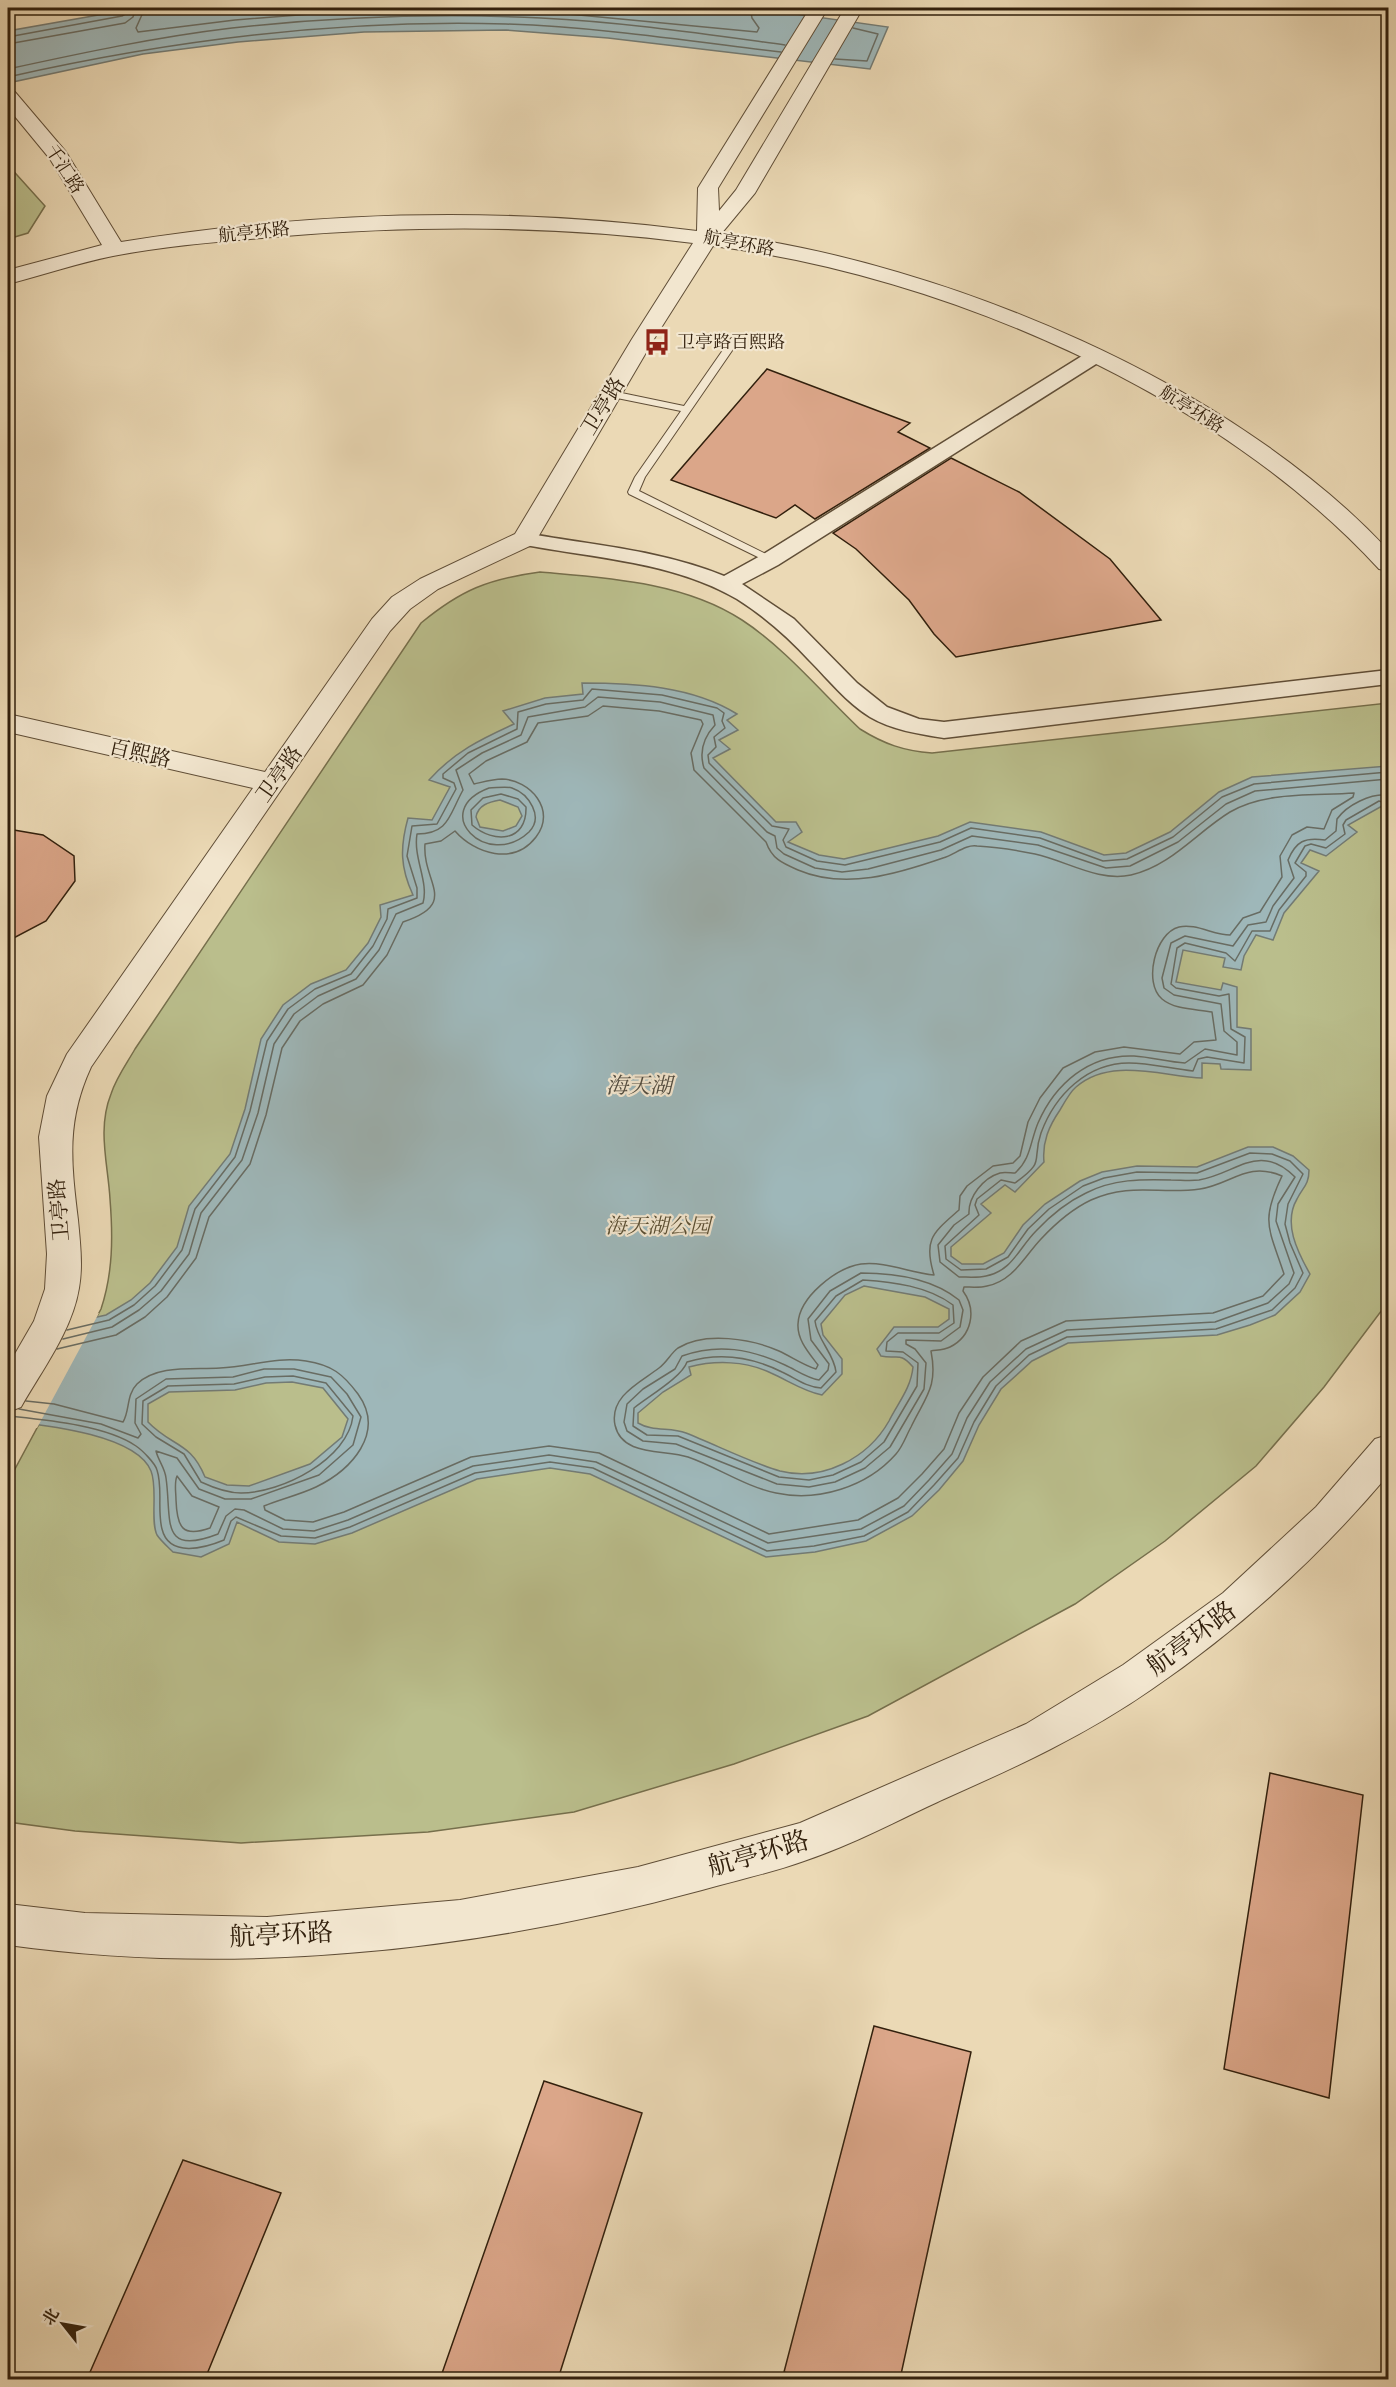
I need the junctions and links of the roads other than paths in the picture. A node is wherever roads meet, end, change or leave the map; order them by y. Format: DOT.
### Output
graph roads {
  1 [pos="816,12"];
  2 [pos="850,14"];
  3 [pos="8,96"];
  4 [pos="708,236"];
  5 [pos="114,249"];
  6 [pos="8,277"];
  7 [pos="735,339"];
  8 [pos="1097,355"];
  9 [pos="612,394"];
  10 [pos="687,409"];
  11 [pos="525,539"];
  12 [pos="770,560"];
  13 [pos="1389,564"];
  14 [pos="725,584"];
  15 [pos="1389,677"];
  16 [pos="8,723"];
  17 [pos="272,783"];
  18 [pos="8,1396"];
  19 [pos="1389,1450"];
  20 [pos="8,1925"];
  1 -- 4 [label="street"];
  2 -- 4 [label="street, 卫亭路"];
  3 -- 5 [label="street, 千汇路"];
  4 -- 5 [label="street, 航亭环路"];
  4 -- 8 [label="street, 航亭环路"];
  4 -- 9 [label="street, 卫亭路"];
  5 -- 6 [label="street, 航亭环路"];
  7 -- 10 [label="lane"];
  8 -- 12 [label="street"];
  8 -- 13 [label="street, 航亭环路"];
  9 -- 10 [label="lane"];
  9 -- 11 [label="street, 卫亭路"];
  10 -- 12 [label="lane"];
  11 -- 14 [label="street"];
  11 -- 17 [label="street, 卫亭路"];
  12 -- 14 [label="street"];
  14 -- 15 [label="street"];
  16 -- 17 [label="street, 百熙路"];
  17 -- 18 [label="street, 卫亭路"];
  19 -- 20 [label="street, 航亭环路"];
}
